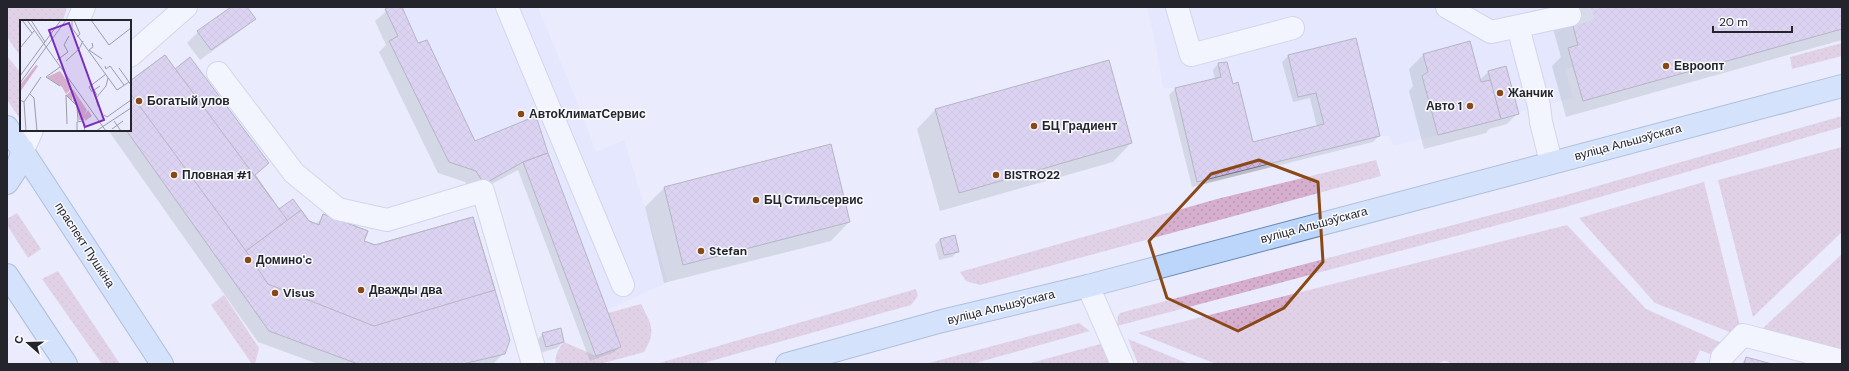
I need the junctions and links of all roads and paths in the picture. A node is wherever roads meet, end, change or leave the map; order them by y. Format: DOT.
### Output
graph roads {
  1 [pos="84,7"];
  2 [pos="186,7"];
  3 [pos="507,7"];
  4 [pos="1177,7"];
  5 [pos="1447,7"];
  6 [pos="1570,15"];
  7 [pos="78,20"];
  8 [pos="1518,27"];
  9 [pos="1293,28"];
  10 [pos="131,55"];
  11 [pos="218,73"];
  12 [pos="1842,86"];
  13 [pos="7,127"];
  14 [pos="32,131"];
  15 [pos="23,150"];
  16 [pos="1551,162"];
  17 [pos="7,183"];
  18 [pos="7,275"];
  19 [pos="623,285"];
  20 [pos="1088,286"];
  21 [pos="1842,361"];
  22 [pos="66,364"];
  23 [pos="162,364"];
  24 [pos="533,364"];
  25 [pos="787,364"];
  26 [pos="1122,364"];
  27 [pos="1720,364"];
  1 -- 7 [label="lane"];
  2 -- 10 [label="lane"];
  3 -- 19 [label="lane"];
  4 -- 9 [label="lane"];
  5 -- 8 [label="lane"];
  6 -- 8 [label="lane"];
  8 -- 16 [label="lane"];
  11 -- 24 [label="lane"];
  12 -- 16 [label="main road, вуліца Альшэўскага"];
  13 -- 15 [label="main road, праспект Пушкіна"];
  14 -- 15 [label="lane"];
  15 -- 17 [label="main road"];
  15 -- 23 [label="main road, праспект Пушкіна"];
  16 -- 20 [label="main road, вуліца Альшэўскага"];
  18 -- 22 [label="main road"];
  20 -- 25 [label="main road, вуліца Альшэўскага"];
  20 -- 26 [label="lane"];
  21 -- 27 [label="lane"];
}
